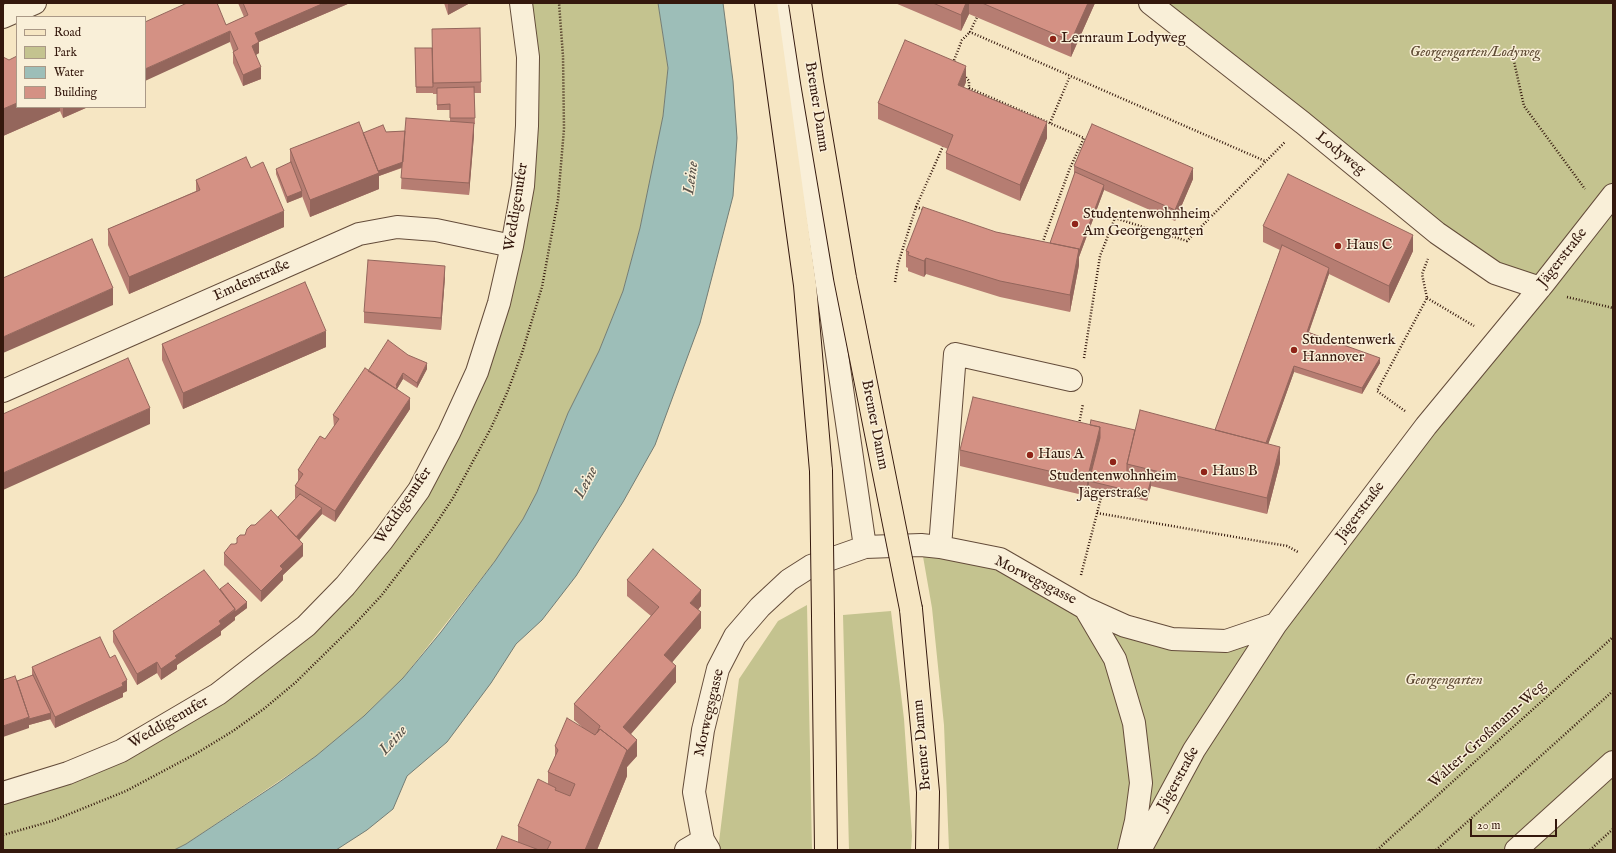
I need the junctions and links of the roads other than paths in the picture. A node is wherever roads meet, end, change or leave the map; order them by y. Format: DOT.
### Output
graph roads {
  1 [pos="35,3"];
  2 [pos="521,3"];
  3 [pos="766,3"];
  4 [pos="786,3"];
  5 [pos="800,3"];
  6 [pos="1150,3"];
  7 [pos="3,17"];
  8 [pos="1607,203"];
  9 [pos="512,246"];
  10 [pos="1540,288"];
  11 [pos="1070,380"];
  12 [pos="3,391"];
  13 [pos="865,547"];
  14 [pos="940,547"];
  15 [pos="1080,604"];
  16 [pos="1276,624"];
  17 [pos="1613,762"];
  18 [pos="3,793"];
  19 [pos="699,847"];
  20 [pos="826,850"];
  21 [pos="927,850"];
  22 [pos="1129,850"];
  23 [pos="1140,850"];
  24 [pos="1516,850"];
  1 -- 7 [label="street"];
  2 -- 9 [label="street, Weddigenufer"];
  3 -- 20 [label="main road, bridge"];
  4 -- 13 [label="street"];
  5 -- 21 [label="main road, Bremer Damm, bridge"];
  6 -- 10 [label="street, Lodyweg"];
  8 -- 10 [label="street, Jägerstraße"];
  9 -- 12 [label="street, Emdenstraße"];
  9 -- 18 [label="street, Weddigenufer"];
  10 -- 16 [label="street, Jägerstraße"];
  11 -- 14 [label="street"];
  13 -- 14 [label="street, Morwegsgasse"];
  13 -- 19 [label="street, Morwegsgasse"];
  14 -- 15 [label="street, Morwegsgasse"];
  15 -- 16 [label="street, Morwegsgasse"];
  15 -- 22 [label="street, Morwegsgasse"];
  16 -- 23 [label="street, Jägerstraße"];
  17 -- 24 [label="street"];
}
